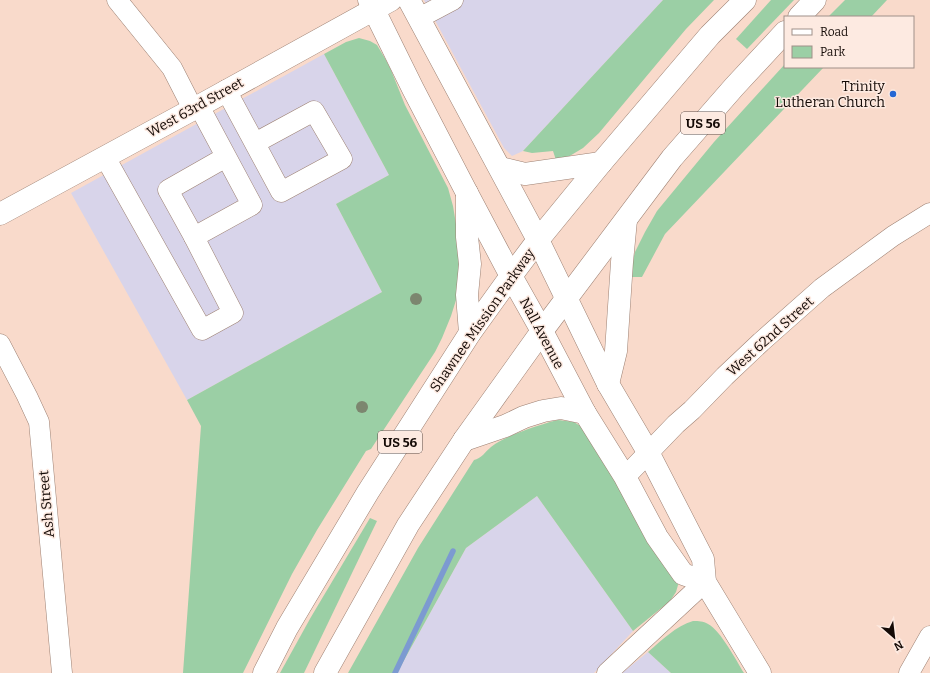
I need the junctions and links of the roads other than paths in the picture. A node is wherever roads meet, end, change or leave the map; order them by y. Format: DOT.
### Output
graph roads {
  1 [pos="117,0"];
  2 [pos="453,0"];
  3 [pos="745,0"];
  4 [pos="815,0"];
  5 [pos="378,3"];
  6 [pos="414,9"];
  7 [pos="800,16"];
  8 [pos="784,33"];
  9 [pos="226,90"];
  10 [pos="196,107"];
  11 [pos="255,143"];
  12 [pos="105,156"];
  13 [pos="226,157"];
  14 [pos="601,163"];
  15 [pos="500,168"];
  16 [pos="467,193"];
  17 [pos="930,213"];
  18 [pos="0,214"];
  19 [pos="626,220"];
  20 [pos="194,237"];
  21 [pos="538,240"];
  22 [pos="511,276"];
  23 [pos="566,298"];
  24 [pos="542,331"];
  25 [pos="470,333"];
  26 [pos="0,344"];
  27 [pos="608,384"];
  28 [pos="585,414"];
  29 [pos="464,440"];
  30 [pos="648,452"];
  31 [pos="625,477"];
  32 [pos="705,582"];
  33 [pos="930,636"];
  34 [pos="62,673"];
  35 [pos="264,673"];
  36 [pos="325,673"];
  37 [pos="607,673"];
  38 [pos="760,673"];
  39 [pos="909,673"];
  1 -- 10 [label="street"];
  2 -- 6 [label="street"];
  3 -- 14 [label="main road, Shawnee Mission Parkway / US 56"];
  4 -- 7 [label="main road"];
  5 -- 9 [label="main road, West 63rd Street"];
  5 -- 16 [label="main road, Nall Avenue"];
  6 -- 15 [label="main road"];
  8 -- 19 [label="main road, US 56"];
  9 -- 10 [label="main road, West 63rd Street"];
  9 -- 11 [label="street"];
  10 -- 12 [label="main road, West 63rd Street"];
  10 -- 13 [label="street"];
  12 -- 18 [label="main road, West 63rd Street"];
  12 -- 20 [label="street"];
  13 -- 20 [label="street"];
  13 -- 20 [label="street"];
  14 -- 15 [label="main road"];
  14 -- 21 [label="main road, Shawnee Mission Parkway / US 56"];
  15 -- 21 [label="main road"];
  16 -- 22 [label="main road, Nall Avenue"];
  16 -- 25 [label="main road"];
  17 -- 30 [label="street, West 62nd Street"];
  19 -- 23 [label="main road, US 56"];
  19 -- 27 [label="main road"];
  21 -- 22 [label="main road, Shawnee Mission Parkway / US 56"];
  21 -- 23 [label="main road"];
  22 -- 24 [label="main road, Nall Avenue"];
  22 -- 25 [label="main road, Shawnee Mission Parkway / US 56"];
  23 -- 24 [label="main road, US 56"];
  23 -- 27 [label="main road"];
  24 -- 28 [label="main road, Nall Avenue"];
  24 -- 29 [label="main road, US 56"];
  25 -- 35 [label="main road, Shawnee Mission Parkway / US 56"];
  26 -- 34 [label="street, Ash Street"];
  27 -- 30 [label="main road"];
  28 -- 29 [label="main road"];
  28 -- 31 [label="main road, Nall Avenue"];
  29 -- 36 [label="main road, US 56"];
  30 -- 31 [label="street, West 62nd Street"];
  30 -- 32 [label="main road"];
  31 -- 32 [label="main road, Nall Avenue"];
  32 -- 37 [label="street"];
  32 -- 38 [label="main road"];
  33 -- 39 [label="street"];
}
